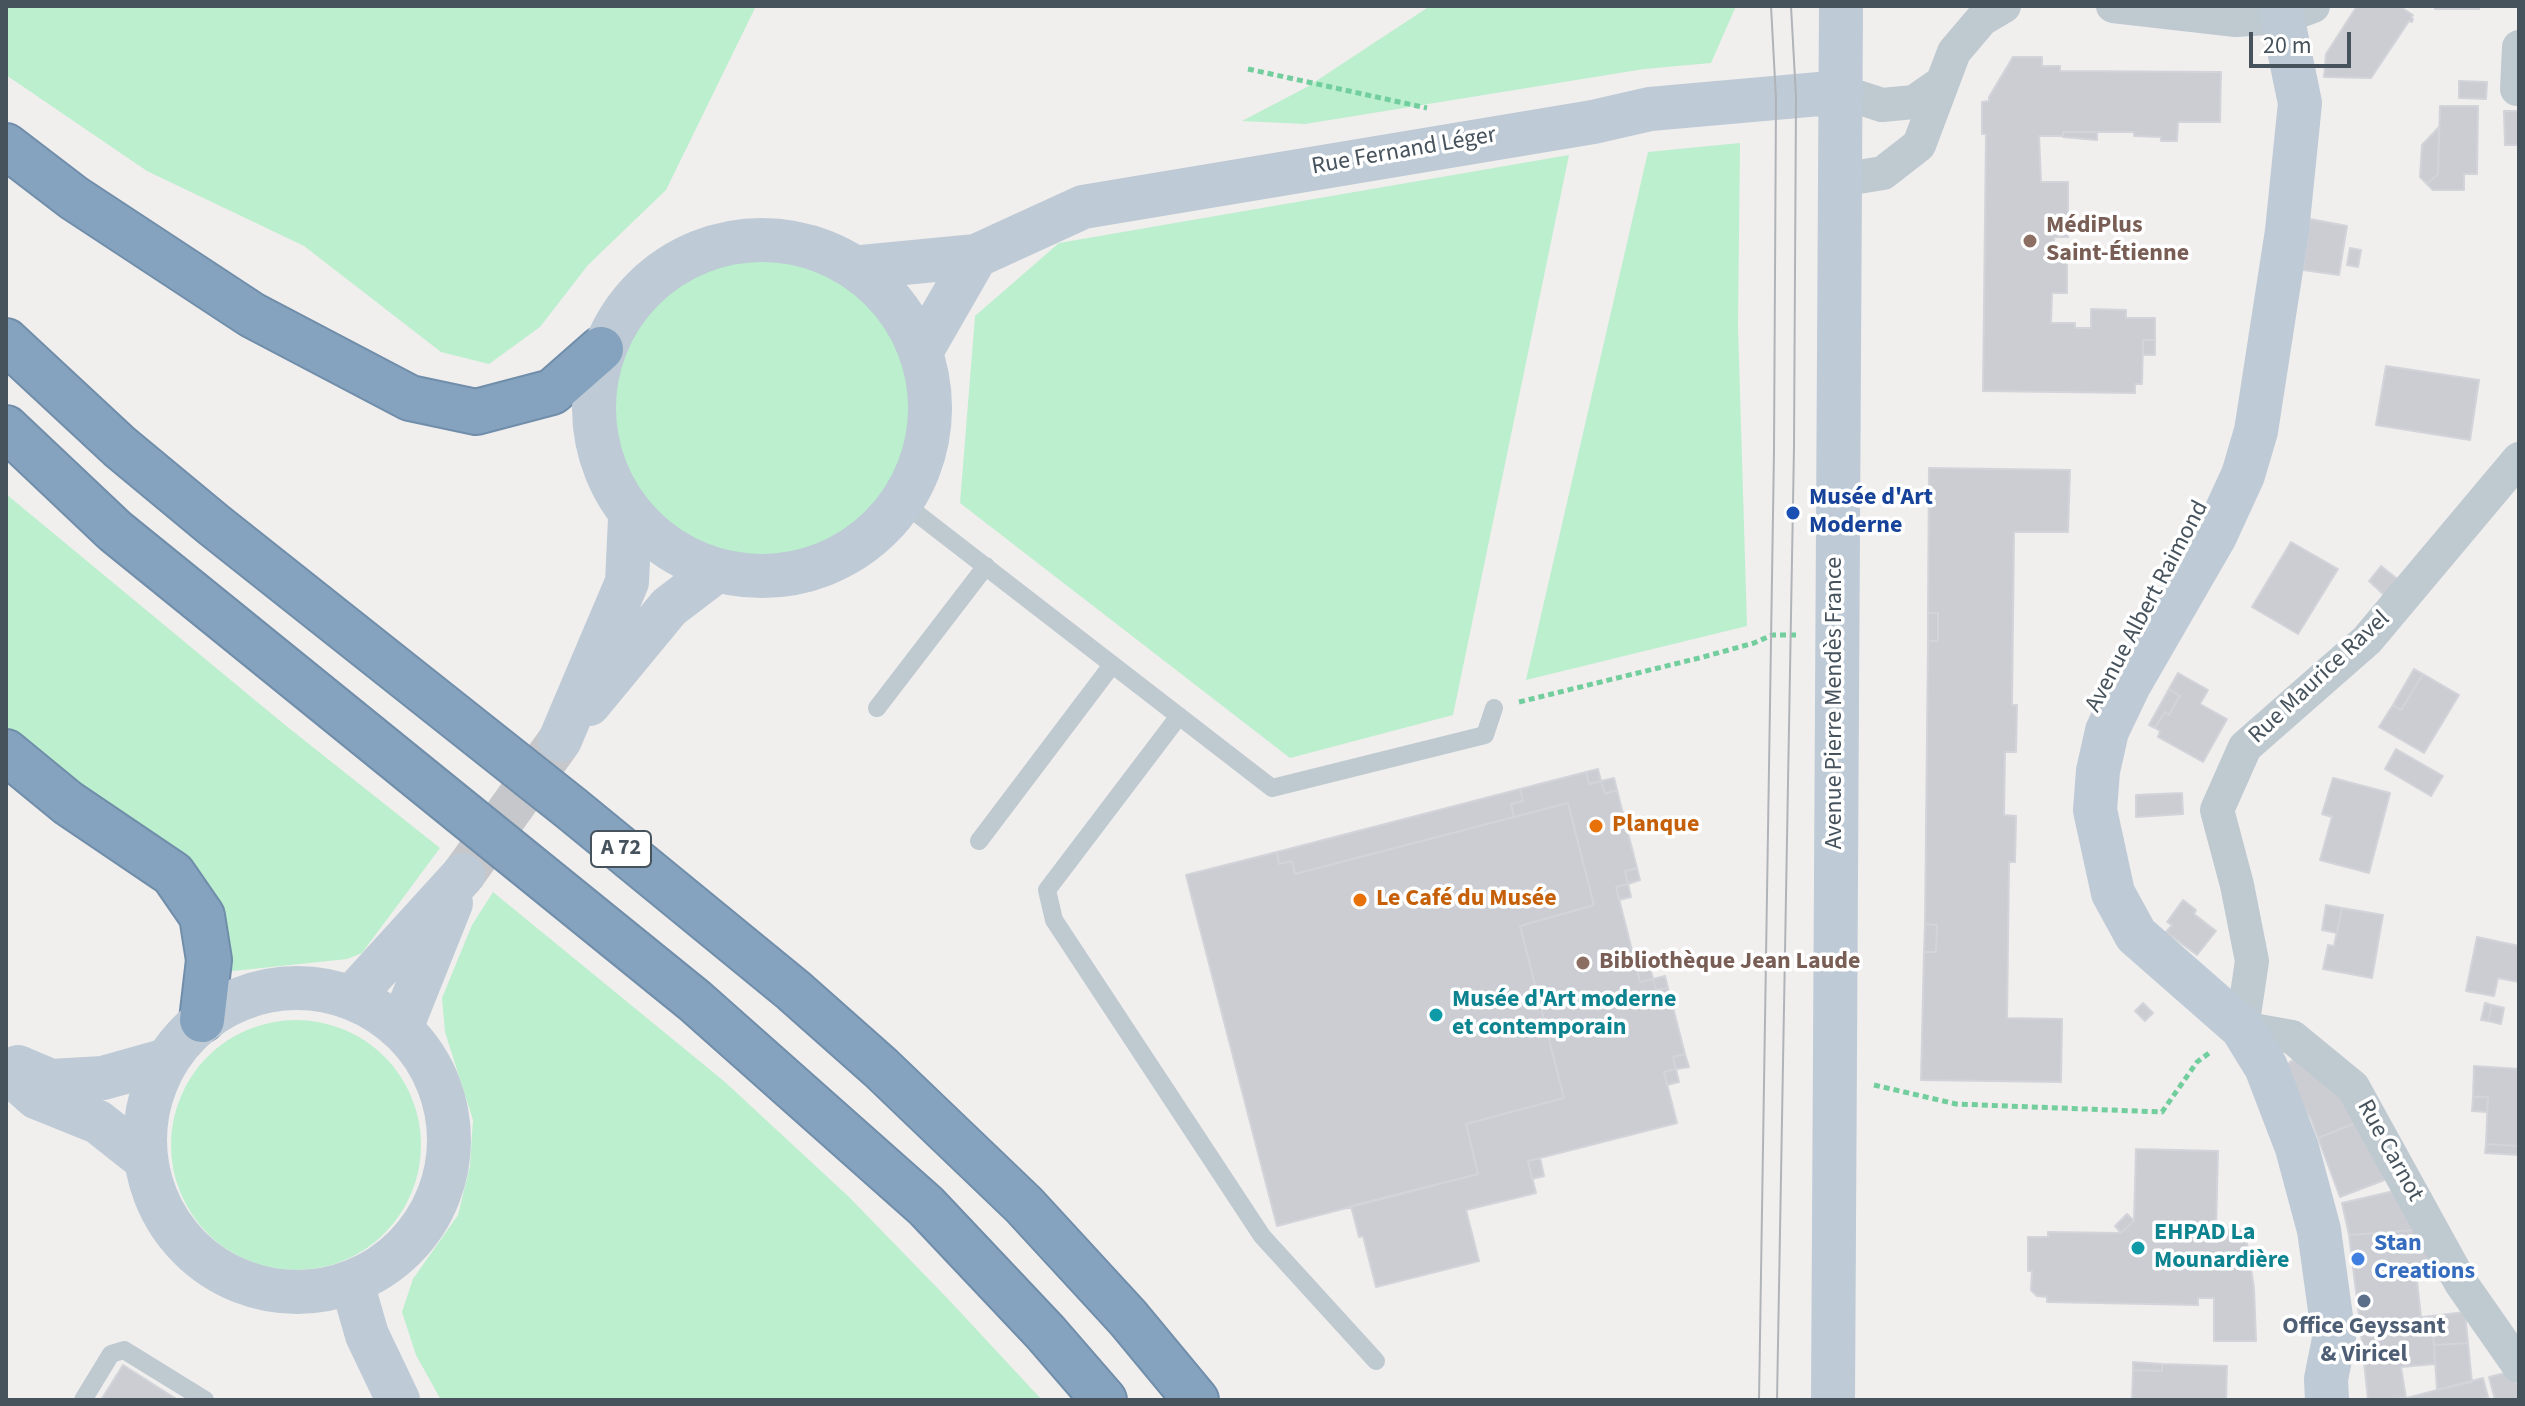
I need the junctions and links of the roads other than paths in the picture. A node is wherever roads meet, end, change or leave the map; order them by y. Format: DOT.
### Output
graph roads {
  1 [pos="1841,6"];
  2 [pos="2004,6"];
  3 [pos="2113,6"];
  4 [pos="2285,11"];
  5 [pos="2519,47"];
  6 [pos="1940,84"];
  7 [pos="2517,89"];
  8 [pos="1842,92"];
  9 [pos="6,146"];
  10 [pos="1840,180"];
  11 [pos="976,256"];
  12 [pos="862,267"];
  13 [pos="6,341"];
  14 [pos="601,349"];
  15 [pos="922,350"];
  16 [pos="6,428"];
  17 [pos="2519,459"];
  18 [pos="902,502"];
  19 [pos="630,519"];
  20 [pos="986,566"];
  21 [pos="715,572"];
  22 [pos="1112,665"];
  23 [pos="877,708"];
  24 [pos="1494,708"];
  25 [pos="1179,716"];
  26 [pos="6,752"];
  27 [pos="979,841"];
  28 [pos="352,997"];
  29 [pos="202,1020"];
  30 [pos="401,1028"];
  31 [pos="2233,1035"];
  32 [pos="167,1060"];
  33 [pos="6,1062"];
  34 [pos="6,1070"];
  35 [pos="146,1160"];
  36 [pos="352,1283"];
  37 [pos="2517,1355"];
  38 [pos="1376,1361"];
  39 [pos="2327,1390"];
  40 [pos="83,1400"];
  41 [pos="205,1400"];
  42 [pos="398,1400"];
  43 [pos="1104,1400"];
  44 [pos="1196,1400"];
  45 [pos="1833,1400"];
  1 -- 8 [label="main road, Avenue Pierre Mendès France"];
  2 -- 6 [label="street"];
  3 -- 4 [label="street"];
  4 -- 31 [label="main road, Avenue Albert Raimond"];
  5 -- 7 [label="street"];
  6 -- 8 [label="street"];
  6 -- 10 [label="street"];
  8 -- 10 [label="main road, Avenue Pierre Mendès France"];
  8 -- 11 [label="main road, Rue Fernand Léger"];
  9 -- 14 [label="highway"];
  10 -- 45 [label="main road, Avenue Pierre Mendès France"];
  11 -- 12 [label="main road, Rue Fernand Léger"];
  11 -- 15 [label="main road"];
  12 -- 14 [label="main road"];
  12 -- 15 [label="main road"];
  13 -- 44 [label="highway, A 72"];
  14 -- 19 [label="main road"];
  15 -- 18 [label="main road"];
  16 -- 43 [label="highway"];
  17 -- 31 [label="street, Rue Maurice Ravel"];
  18 -- 20 [label="lane"];
  18 -- 21 [label="main road"];
  19 -- 21 [label="main road"];
  19 -- 21 [label="main road"];
  20 -- 22 [label="lane"];
  20 -- 23 [label="lane"];
  22 -- 25 [label="lane"];
  22 -- 27 [label="lane"];
  24 -- 25 [label="lane"];
  25 -- 38 [label="lane"];
  26 -- 29 [label="highway"];
  28 -- 29 [label="main road"];
  28 -- 30 [label="main road"];
  28 -- 30 [label="main road"];
  29 -- 32 [label="main road"];
  30 -- 36 [label="main road"];
  31 -- 37 [label="street, Rue Carnot"];
  31 -- 39 [label="main road, Avenue Albert Raimond"];
  32 -- 33 [label="main road"];
  32 -- 35 [label="main road"];
  34 -- 35 [label="main road"];
  35 -- 36 [label="main road"];
  36 -- 42 [label="main road"];
  40 -- 41 [label="lane"];
}
